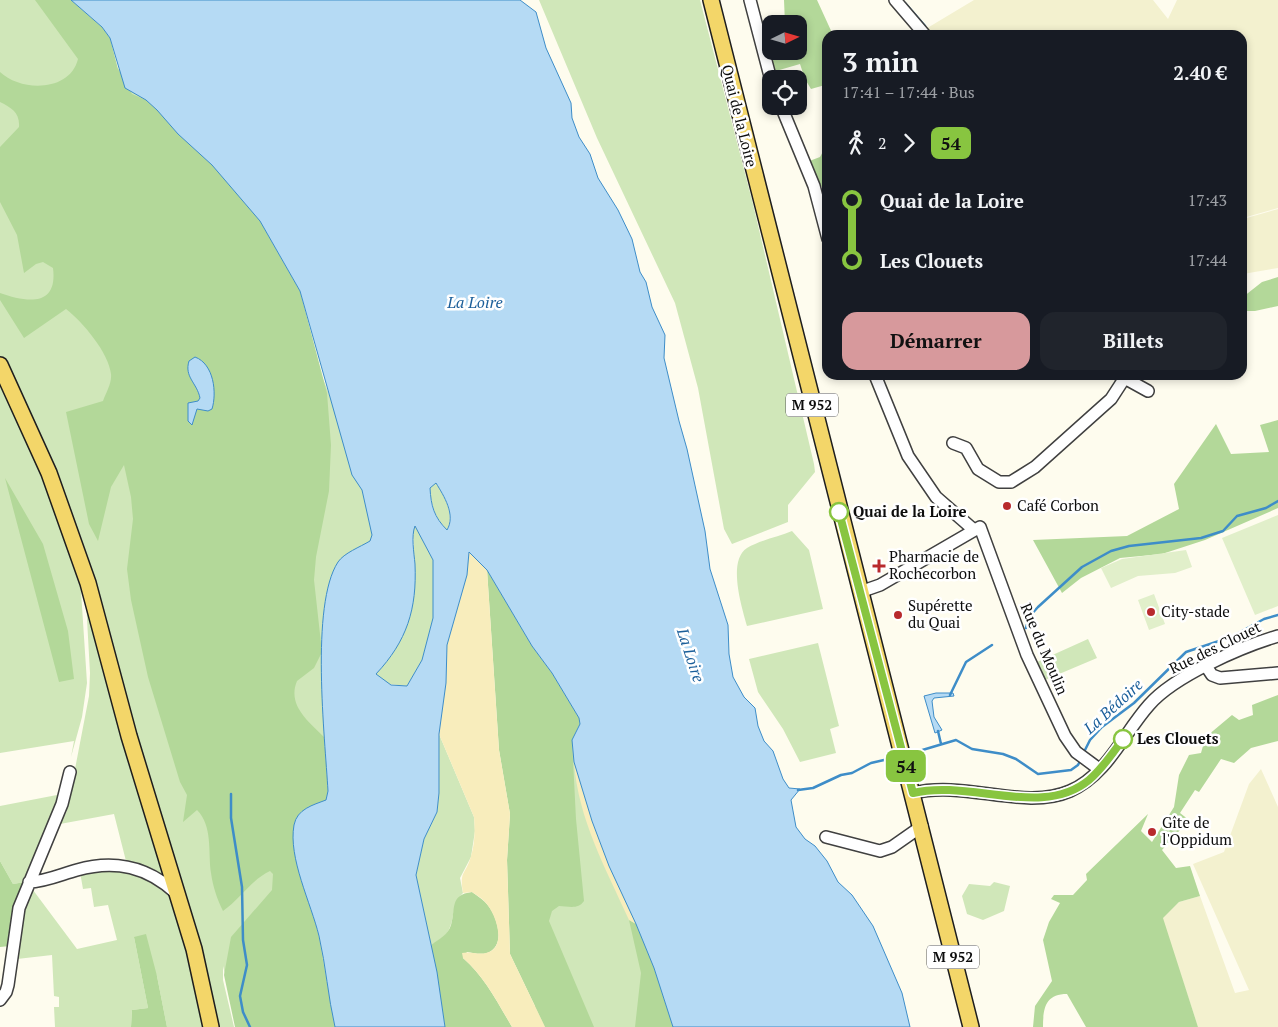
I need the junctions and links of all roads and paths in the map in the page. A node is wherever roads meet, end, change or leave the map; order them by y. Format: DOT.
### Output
graph roads {
  1 [pos="710,0"];
  2 [pos="750,0"];
  3 [pos="895,0"];
  4 [pos="921,30"];
  5 [pos="768,70"];
  6 [pos="785,115"];
  7 [pos="822,216"];
  8 [pos="0,365"];
  9 [pos="877,380"];
  10 [pos="1120,380"];
  11 [pos="1128,380"];
  12 [pos="1148,391"];
  13 [pos="953,443"];
  14 [pos="977,528"];
  15 [pos="858,586"];
  16 [pos="1278,636"];
  17 [pos="1206,666"];
  18 [pos="1278,674"];
  19 [pos="1099,769"];
  20 [pos="70,772"];
  21 [pos="913,793"];
  22 [pos="922,826"];
  23 [pos="826,838"];
  24 [pos="29,882"];
  25 [pos="179,895"];
  26 [pos="0,1000"];
  27 [pos="211,1027"];
  28 [pos="971,1027"];
  1 -- 15 [label="main road, Quai de la Loire / M 952"];
  2 -- 5 [label="street"];
  3 -- 4 [label="street"];
  6 -- 7 [label="street"];
  8 -- 25 [label="main road"];
  9 -- 14 [label="street"];
  10 -- 13 [label="street"];
  11 -- 12 [label="street"];
  14 -- 15 [label="street"];
  14 -- 19 [label="street, Rue du Moulin"];
  15 -- 21 [label="main road, M 952"];
  16 -- 17 [label="street, Rue des Clouet"];
  17 -- 18 [label="street"];
  17 -- 19 [label="street, Rue des Clouet"];
  19 -- 21 [label="street, Rue des Clouet"];
  20 -- 24 [label="street"];
  21 -- 22 [label="main road, M 952"];
  22 -- 23 [label="street"];
  22 -- 28 [label="main road, M 952"];
  24 -- 25 [label="street"];
  24 -- 26 [label="street"];
  25 -- 27 [label="main road"];
}
